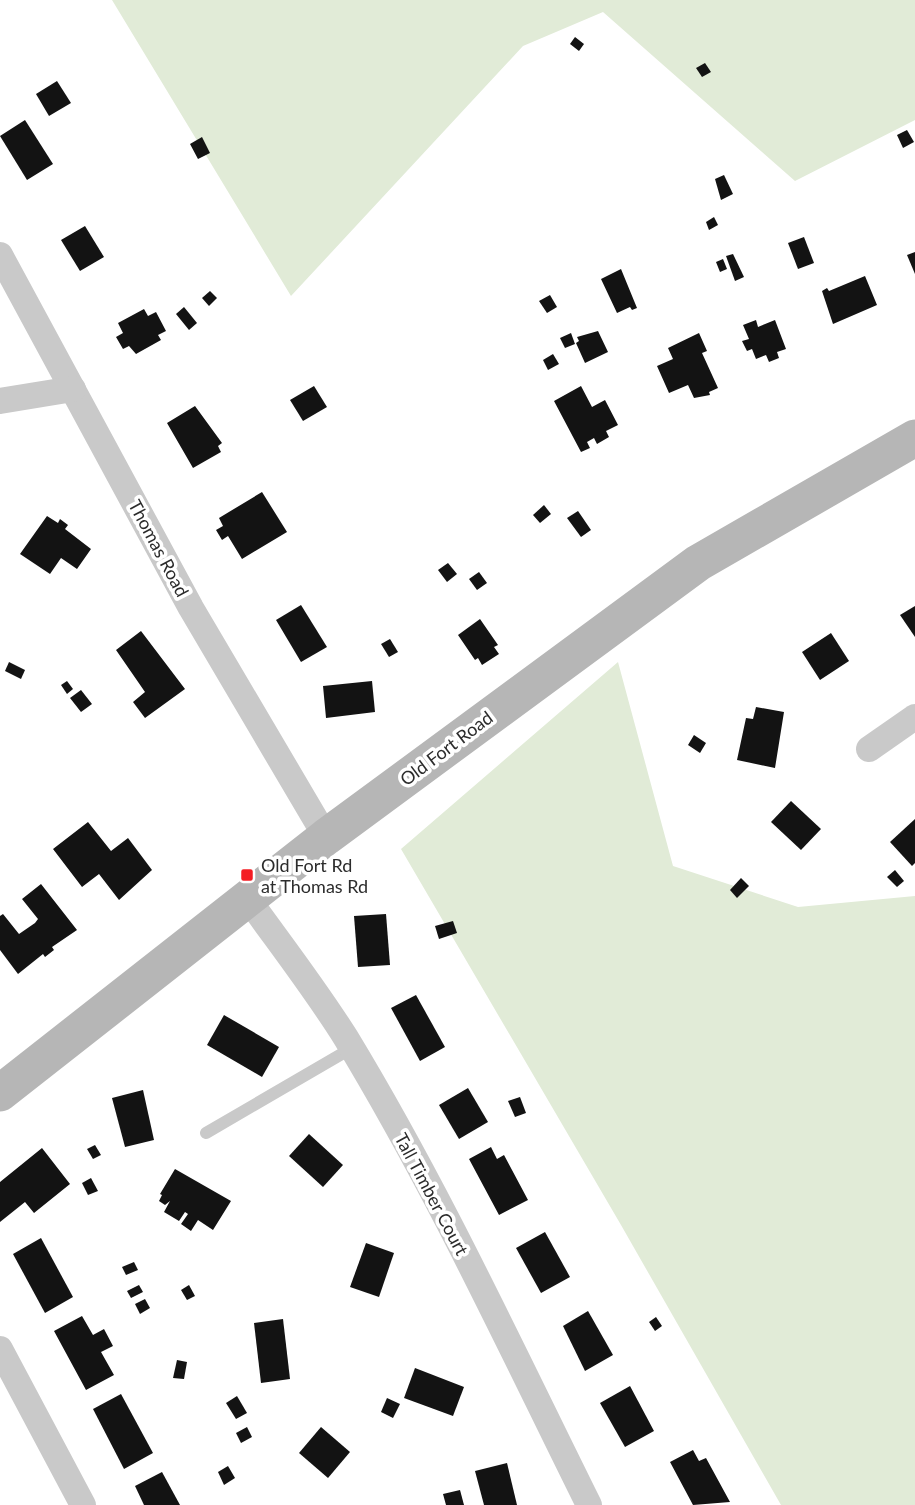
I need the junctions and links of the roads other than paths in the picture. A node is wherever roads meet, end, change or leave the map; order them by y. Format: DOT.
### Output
graph roads {
  1 [pos="0,255"];
  2 [pos="73,389"];
  3 [pos="0,401"];
  4 [pos="915,438"];
  5 [pos="915,717"];
  6 [pos="869,749"];
  7 [pos="327,837"];
  8 [pos="248,899"];
  9 [pos="352,1048"];
  10 [pos="0,1093"];
  11 [pos="205,1133"];
  12 [pos="0,1349"];
  13 [pos="83,1505"];
  14 [pos="589,1505"];
  1 -- 2 [label="street, Thomas Road"];
  2 -- 3 [label="street"];
  2 -- 7 [label="street, Thomas Road"];
  4 -- 7 [label="main road, Old Fort Road"];
  5 -- 6 [label="street"];
  7 -- 8 [label="main road, Old Fort Road"];
  8 -- 9 [label="street, Tall Timber Court"];
  8 -- 10 [label="main road, Old Fort Road"];
  9 -- 11 [label="lane"];
  9 -- 14 [label="street, Tall Timber Court"];
  12 -- 13 [label="street"];
}
